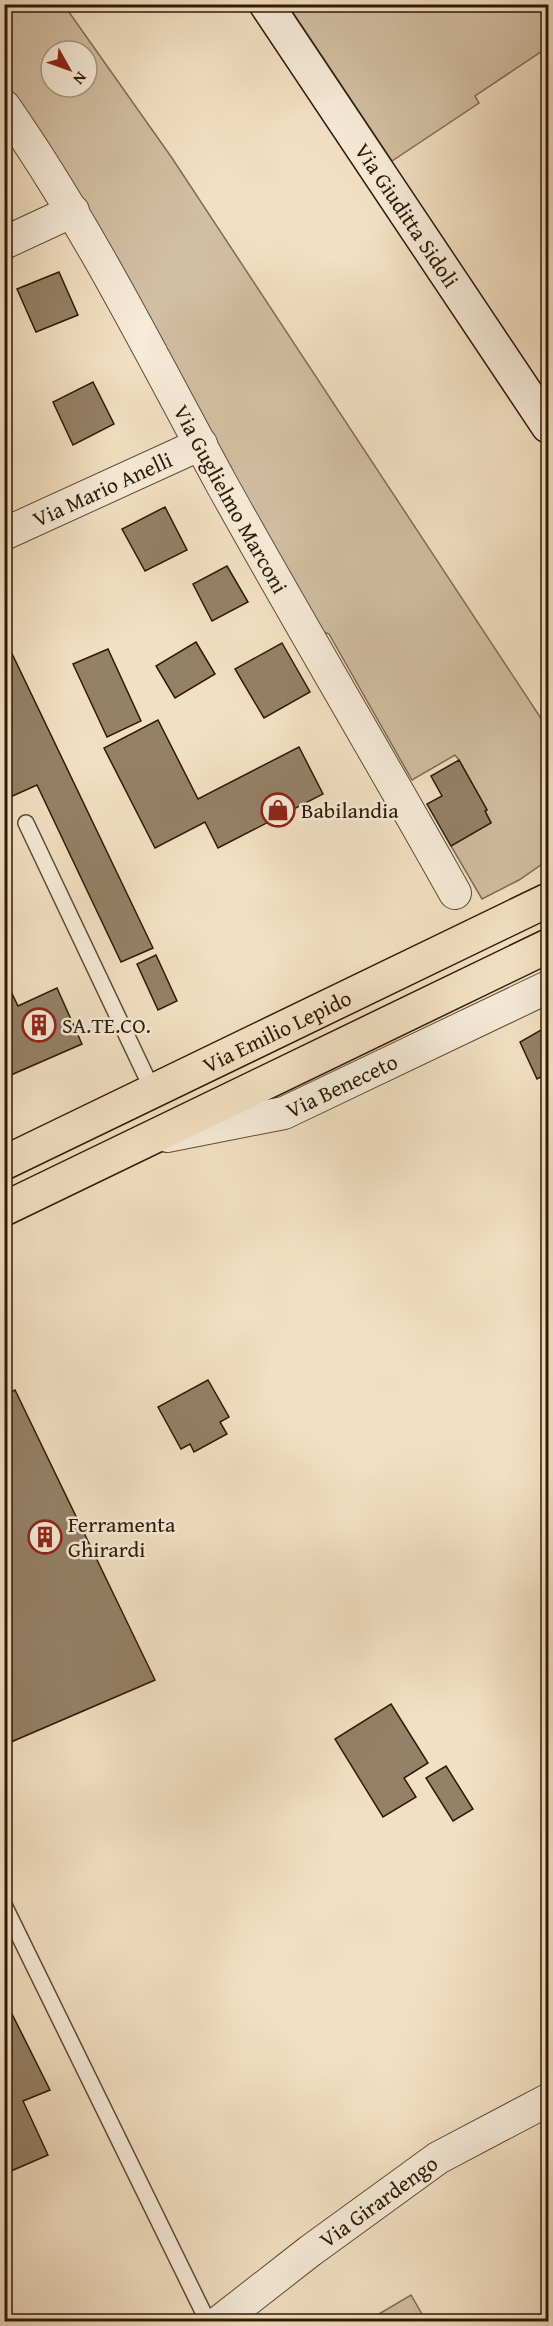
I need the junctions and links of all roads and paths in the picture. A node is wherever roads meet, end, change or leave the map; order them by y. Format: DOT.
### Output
graph roads {
  1 [pos="266,4"];
  2 [pos="4,106"];
  3 [pos="73,211"];
  4 [pos="4,243"];
  5 [pos="549,426"];
  6 [pos="201,444"];
  7 [pos="4,534"];
  8 [pos="26,823"];
  9 [pos="455,893"];
  10 [pos="549,900"];
  11 [pos="549,946"];
  12 [pos="549,987"];
  13 [pos="153,1091"];
  14 [pos="124,1151"];
  15 [pos="4,1163"];
  16 [pos="4,1209"];
  17 [pos="4,1905"];
  18 [pos="549,2100"];
  19 [pos="208,2322"];
  20 [pos="219,2322"];
  1 -- 5 [label="street, Via Giuditta Sidoli"];
  2 -- 3 [label="street, Via Guglielmo Marconi"];
  3 -- 4 [label="street"];
  3 -- 6 [label="street, Via Guglielmo Marconi"];
  6 -- 7 [label="street, Via Mario Anelli"];
  6 -- 9 [label="street, Via Guglielmo Marconi"];
  8 -- 13 [label="lane"];
  10 -- 13 [label="main road, Via Emilio Lepido"];
  11 -- 14 [label="main road, Via Emilio Lepido"];
  12 -- 14 [label="street, Via Beneceto"];
  13 -- 15 [label="main road, Via Emilio Lepido"];
  14 -- 16 [label="main road, Via Emilio Lepido"];
  17 -- 19 [label="lane"];
  18 -- 20 [label="street, Via Girardengo"];
}
